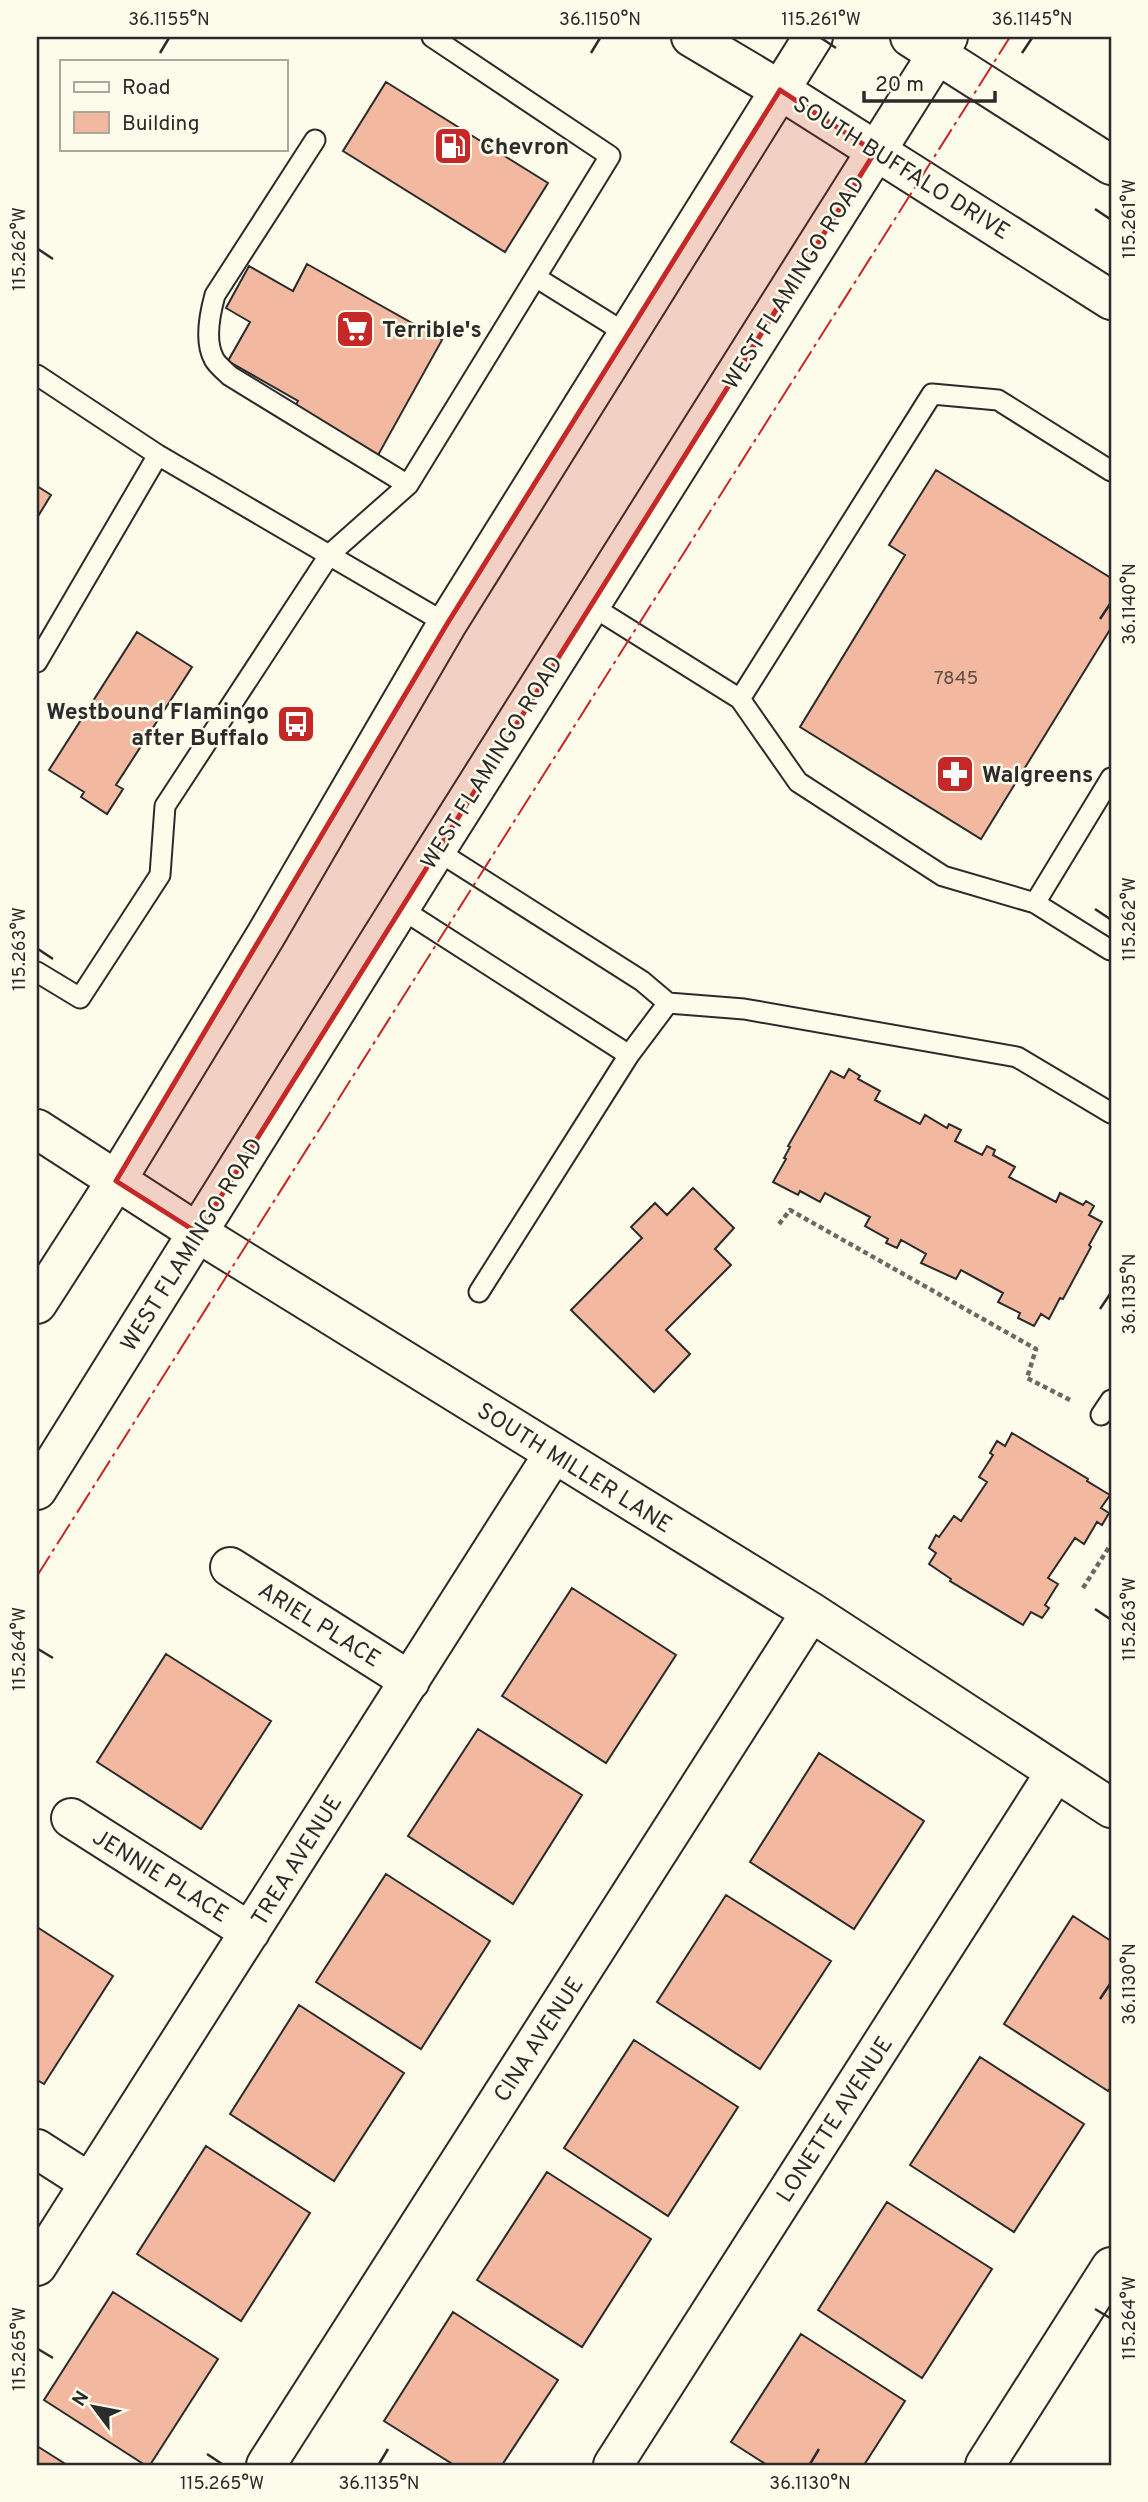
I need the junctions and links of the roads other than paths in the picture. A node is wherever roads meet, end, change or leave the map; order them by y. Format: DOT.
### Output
graph roads {
  1 [pos="432,37"];
  2 [pos="691,37"];
  3 [pos="813,37"];
  4 [pos="932,42"];
  5 [pos="780,90"];
  6 [pos="315,140"];
  7 [pos="876,152"];
  8 [pos="1111,165"];
  9 [pos="537,278"];
  10 [pos="1111,300"];
  11 [pos="627,334"];
  12 [pos="37,376"];
  13 [pos="158,455"];
  14 [pos="1111,471"];
  15 [pos="408,485"];
  16 [pos="330,554"];
  17 [pos="590,605"];
  18 [pos="447,624"];
  19 [pos="37,662"];
  20 [pos="740,699"];
  21 [pos="1111,778"];
  22 [pos="436,850"];
  23 [pos="1035,903"];
  24 [pos="400,908"];
  25 [pos="1111,950"];
  26 [pos="37,972"];
  27 [pos="668,1003"];
  28 [pos="629,1055"];
  29 [pos="1111,1113"];
  30 [pos="37,1129"];
  31 [pos="116,1181"];
  32 [pos="198,1233"];
  33 [pos="480,1292"];
  34 [pos="37,1304"];
  35 [pos="554,1453"];
  36 [pos="37,1490"];
  37 [pos="230,1567"];
  38 [pos="811,1612"];
  39 [pos="410,1681"];
  40 [pos="1055,1773"];
  41 [pos="1111,1808"];
  42 [pos="71,1818"];
  43 [pos="250,1932"];
  44 [pos="37,2149"];
  45 [pos="90,2183"];
  46 [pos="37,2266"];
  47 [pos="1111,2267"];
  48 [pos="266,2465"];
  49 [pos="613,2465"];
  50 [pos="985,2465"];
  1 -- 9 [label="lane"];
  2 -- 5 [label="street, SOUTH BUFFALO DRIVE"];
  3 -- 5 [label="street"];
  4 -- 7 [label="street, WEST FLAMINGO ROAD"];
  4 -- 8 [label="street"];
  5 -- 7 [label="street, SOUTH BUFFALO DRIVE"];
  5 -- 11 [label="street"];
  6 -- 15 [label="lane"];
  7 -- 10 [label="street, SOUTH BUFFALO DRIVE"];
  7 -- 17 [label="street, WEST FLAMINGO ROAD"];
  9 -- 11 [label="lane"];
  9 -- 15 [label="lane"];
  11 -- 18 [label="street"];
  12 -- 13 [label="lane"];
  13 -- 16 [label="lane"];
  13 -- 19 [label="lane"];
  14 -- 20 [label="lane"];
  15 -- 16 [label="lane"];
  16 -- 18 [label="lane"];
  16 -- 26 [label="lane"];
  17 -- 20 [label="lane"];
  17 -- 22 [label="street, WEST FLAMINGO ROAD"];
  18 -- 31 [label="street"];
  20 -- 23 [label="lane"];
  21 -- 23 [label="lane"];
  22 -- 24 [label="street, WEST FLAMINGO ROAD"];
  22 -- 27 [label="lane"];
  23 -- 25 [label="lane"];
  24 -- 28 [label="lane"];
  24 -- 32 [label="street, WEST FLAMINGO ROAD"];
  27 -- 28 [label="lane"];
  27 -- 29 [label="lane"];
  28 -- 33 [label="lane"];
  30 -- 31 [label="street, SOUTH MILLER LANE"];
  31 -- 32 [label="street, SOUTH MILLER LANE"];
  31 -- 34 [label="street"];
  32 -- 35 [label="street, SOUTH MILLER LANE"];
  32 -- 36 [label="street, WEST FLAMINGO ROAD"];
  35 -- 38 [label="street, SOUTH MILLER LANE"];
  35 -- 39 [label="street, TREA AVENUE"];
  37 -- 39 [label="street, ARIEL PLACE"];
  38 -- 40 [label="street, SOUTH MILLER LANE"];
  38 -- 48 [label="street, CINA AVENUE"];
  39 -- 43 [label="street, TREA AVENUE"];
  40 -- 41 [label="street, SOUTH MILLER LANE"];
  40 -- 49 [label="street, LONETTE AVENUE"];
  42 -- 43 [label="street, JENNIE PLACE"];
  43 -- 45 [label="street, TREA AVENUE"];
  44 -- 45 [label="street"];
  45 -- 46 [label="street, TREA AVENUE"];
  47 -- 50 [label="street"];
}
